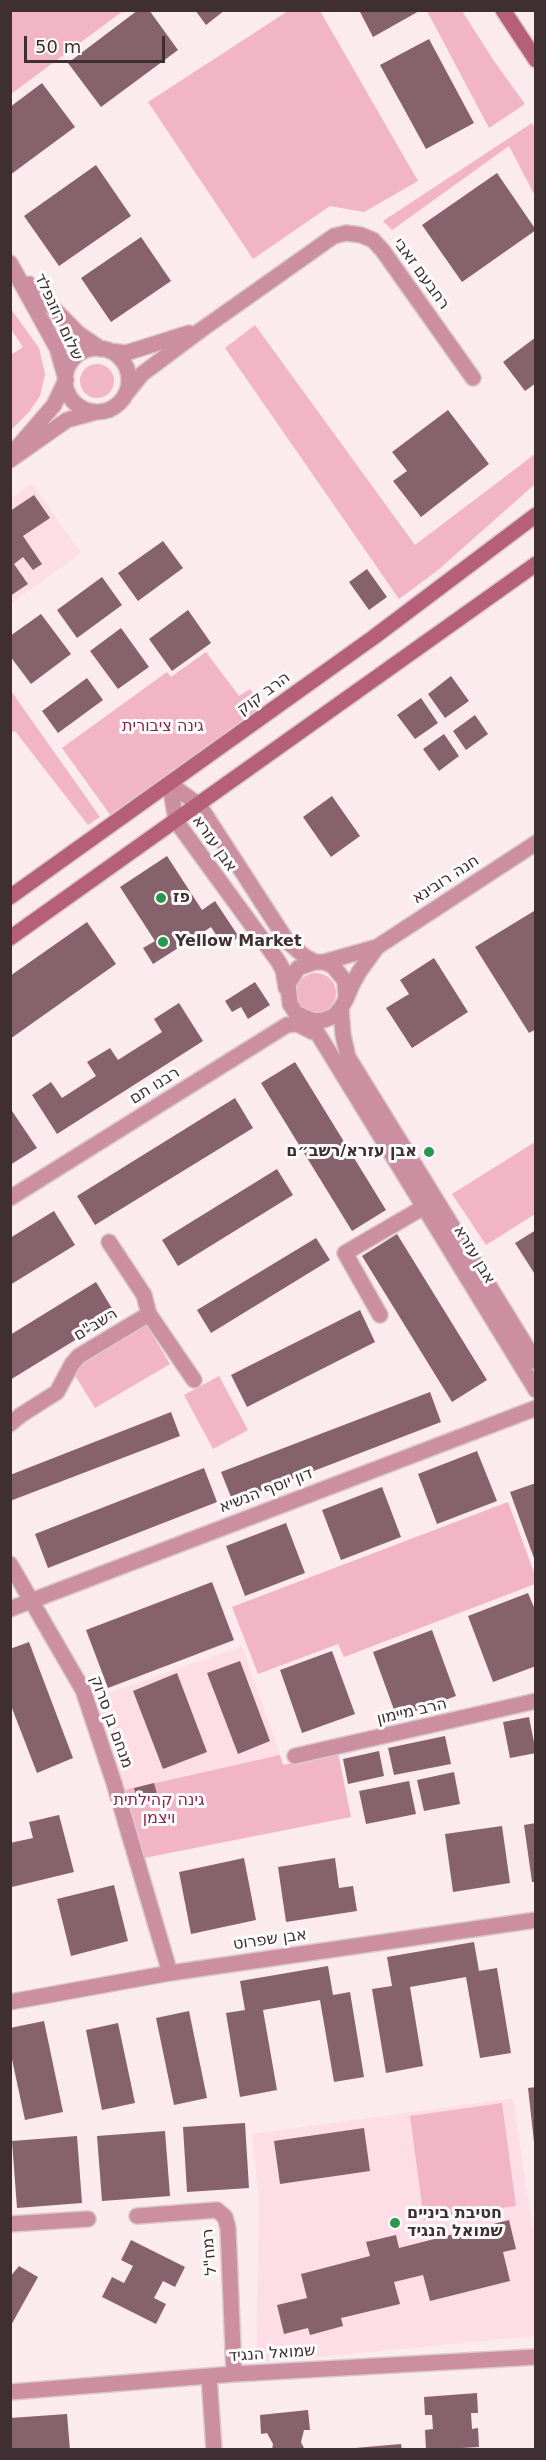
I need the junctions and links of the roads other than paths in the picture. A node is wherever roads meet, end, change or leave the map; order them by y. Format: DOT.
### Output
graph roads {
  1 [pos="503,10"];
  2 [pos="536,60"];
  3 [pos="14,268"];
  4 [pos="201,330"];
  5 [pos="105,350"];
  6 [pos="66,378"];
  7 [pos="473,378"];
  8 [pos="125,394"];
  9 [pos="98,412"];
  10 [pos="10,455"];
  11 [pos="10,460"];
  12 [pos="536,515"];
  13 [pos="536,564"];
  14 [pos="170,784"];
  15 [pos="199,805"];
  16 [pos="176,821"];
  17 [pos="536,843"];
  18 [pos="10,897"];
  19 [pos="10,938"];
  20 [pos="377,947"];
  21 [pos="320,962"];
  22 [pos="287,994"];
  23 [pos="343,1004"];
  24 [pos="304,1019"];
  25 [pos="321,1038"];
  26 [pos="10,1198"];
  27 [pos="424,1207"];
  28 [pos="109,1242"];
  29 [pos="149,1314"];
  30 [pos="380,1316"];
  31 [pos="536,1362"];
  32 [pos="194,1380"];
  33 [pos="536,1390"];
  34 [pos="536,1408"];
  35 [pos="10,1424"];
  36 [pos="10,1564"];
  37 [pos="33,1600"];
  38 [pos="10,1609"];
  39 [pos="536,1701"];
  40 [pos="296,1756"];
  41 [pos="536,1920"];
  42 [pos="170,1973"];
  43 [pos="10,2002"];
  44 [pos="138,2216"];
  45 [pos="88,2219"];
  46 [pos="10,2224"];
  47 [pos="536,2357"];
  48 [pos="234,2374"];
  49 [pos="209,2376"];
  50 [pos="10,2392"];
  51 [pos="214,2450"];
  1 -- 2 [label="main road"];
  3 -- 5 [label="street, שלום רוזנפלד"];
  3 -- 6 [label="street, שלום רוזנפלד"];
  4 -- 5 [label="street, רחבעם זאבי"];
  4 -- 7 [label="street, רחבעם זאבי"];
  4 -- 8 [label="street, רחבעם זאבי"];
  5 -- 6 [label="street"];
  5 -- 8 [label="street"];
  6 -- 9 [label="street"];
  6 -- 10 [label="street"];
  8 -- 9 [label="street"];
  9 -- 11 [label="street"];
  12 -- 14 [label="main road, הרב קוק"];
  13 -- 15 [label="main road"];
  14 -- 15 [label="street, אבן עזרא"];
  14 -- 16 [label="street, אבן עזרא"];
  14 -- 18 [label="main road, הרב קוק"];
  15 -- 16 [label="main road"];
  15 -- 21 [label="street, אבן עזרא"];
  16 -- 19 [label="main road"];
  16 -- 22 [label="street, אבן עזרא"];
  17 -- 20 [label="street, חנה רובינא"];
  20 -- 21 [label="street, חנה רובינא"];
  20 -- 23 [label="street, חנה רובינא"];
  21 -- 22 [label="street"];
  21 -- 23 [label="street"];
  22 -- 24 [label="street"];
  23 -- 24 [label="street"];
  23 -- 31 [label="street, אבן עזרא"];
  24 -- 25 [label="street, אבן עזרא"];
  25 -- 26 [label="street, רבנו תם"];
  25 -- 27 [label="street, אבן עזרא"];
  27 -- 30 [label="street"];
  27 -- 33 [label="street, אבן עזרא"];
  28 -- 29 [label="street"];
  29 -- 32 [label="street"];
  29 -- 35 [label="street, רשב\"ם"];
  34 -- 37 [label="street, דון יוסף הנשיא"];
  36 -- 37 [label="street, מנחם בן סרוק"];
  37 -- 38 [label="street, דון יוסף הנשיא"];
  37 -- 42 [label="street, מנחם בן סרוק"];
  39 -- 40 [label="street, הרב מיימון"];
  41 -- 42 [label="street, אבן שפרוט"];
  42 -- 43 [label="street, אבן שפרוט"];
  44 -- 48 [label="street, רמח\"ל"];
  45 -- 46 [label="street"];
  47 -- 48 [label="street, שמואל הנגיד"];
  48 -- 49 [label="street, שמואל הנגיד"];
  49 -- 50 [label="street, שמואל הנגיד"];
  49 -- 51 [label="street"];
}
